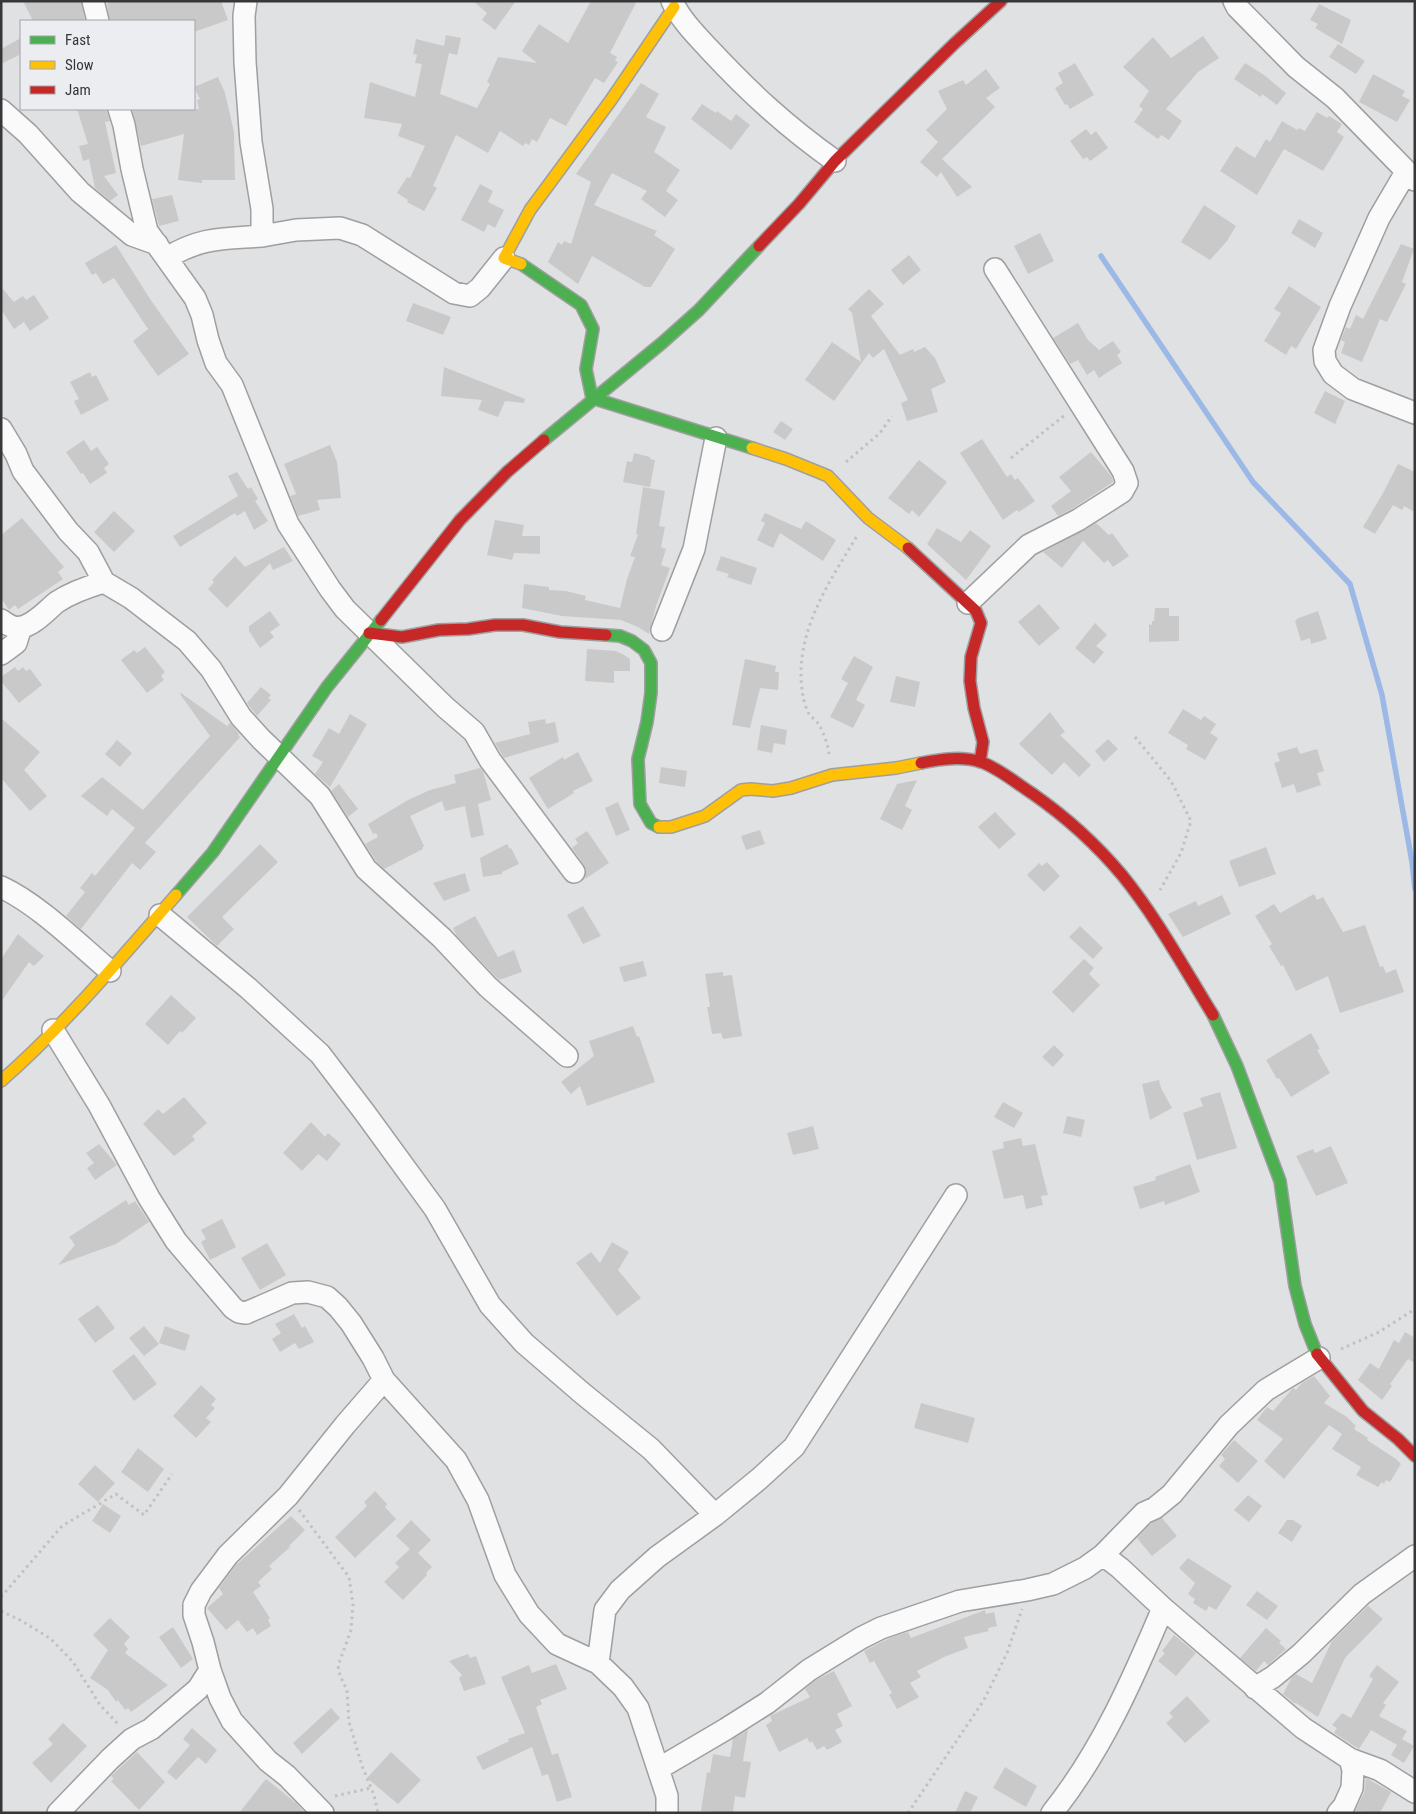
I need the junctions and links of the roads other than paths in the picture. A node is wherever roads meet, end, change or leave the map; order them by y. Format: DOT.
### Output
graph roads {
  1 [pos="93,1"];
  2 [pos="246,1"];
  3 [pos="1002,1"];
  4 [pos="1234,1"];
  5 [pos="673,4"];
  6 [pos="98,20"];
  7 [pos="1,110"];
  8 [pos="119,110"];
  9 [pos="835,161"];
  10 [pos="1410,176"];
  11 [pos="262,236"];
  12 [pos="162,251"];
  13 [pos="504,258"];
  14 [pos="995,269"];
  15 [pos="592,398"];
  16 [pos="1415,413"];
  17 [pos="1,429"];
  18 [pos="716,438"];
  19 [pos="104,582"];
  20 [pos="968,603"];
  21 [pos="1,620"];
  22 [pos="21,627"];
  23 [pos="662,630"];
  24 [pos="369,633"];
  25 [pos="1,654"];
  26 [pos="280,756"];
  27 [pos="980,762"];
  28 [pos="574,872"];
  29 [pos="1,887"];
  30 [pos="160,915"];
  31 [pos="110,971"];
  32 [pos="53,1030"];
  33 [pos="566,1056"];
  34 [pos="1,1081"];
  35 [pos="956,1194"];
  36 [pos="1319,1358"];
  37 [pos="384,1380"];
  38 [pos="1415,1456"];
  39 [pos="715,1515"];
  40 [pos="1103,1555"];
  41 [pos="1415,1556"];
  42 [pos="1163,1608"];
  43 [pos="598,1663"];
  44 [pos="210,1670"];
  45 [pos="1255,1688"];
  46 [pos="1350,1758"];
  47 [pos="658,1769"];
  48 [pos="1415,1792"];
  49 [pos="58,1813"];
  50 [pos="323,1813"];
  51 [pos="667,1813"];
  52 [pos="1052,1813"];
  53 [pos="1338,1813"];
  1 -- 6 [label="street"];
  2 -- 11 [label="street"];
  3 -- 9 [label="street"];
  4 -- 10 [label="street"];
  5 -- 9 [label="street"];
  5 -- 13 [label="street"];
  7 -- 12 [label="street"];
  8 -- 12 [label="street"];
  9 -- 15 [label="street"];
  10 -- 16 [label="street"];
  11 -- 12 [label="street"];
  11 -- 13 [label="street"];
  12 -- 24 [label="street"];
  13 -- 15 [label="street"];
  14 -- 20 [label="street"];
  15 -- 18 [label="street"];
  15 -- 24 [label="street"];
  17 -- 19 [label="street"];
  18 -- 20 [label="street"];
  18 -- 23 [label="street"];
  19 -- 22 [label="street"];
  19 -- 26 [label="street"];
  20 -- 27 [label="street"];
  21 -- 22 [label="street"];
  22 -- 25 [label="street"];
  24 -- 26 [label="street"];
  24 -- 27 [label="street"];
  24 -- 28 [label="street"];
  26 -- 30 [label="street"];
  26 -- 33 [label="street"];
  27 -- 36 [label="street"];
  29 -- 31 [label="street"];
  30 -- 31 [label="street"];
  30 -- 39 [label="street"];
  31 -- 32 [label="street"];
  32 -- 34 [label="street"];
  32 -- 37 [label="street"];
  35 -- 39 [label="street"];
  36 -- 38 [label="street"];
  36 -- 40 [label="street"];
  37 -- 43 [label="street"];
  37 -- 44 [label="street"];
  39 -- 43 [label="street"];
  40 -- 42 [label="street"];
  40 -- 47 [label="street"];
  41 -- 45 [label="street"];
  42 -- 45 [label="street"];
  42 -- 52 [label="street"];
  43 -- 47 [label="street"];
  44 -- 49 [label="street"];
  44 -- 50 [label="street"];
  45 -- 46 [label="street"];
  46 -- 48 [label="street"];
  46 -- 53 [label="street"];
  47 -- 51 [label="street"];
}
